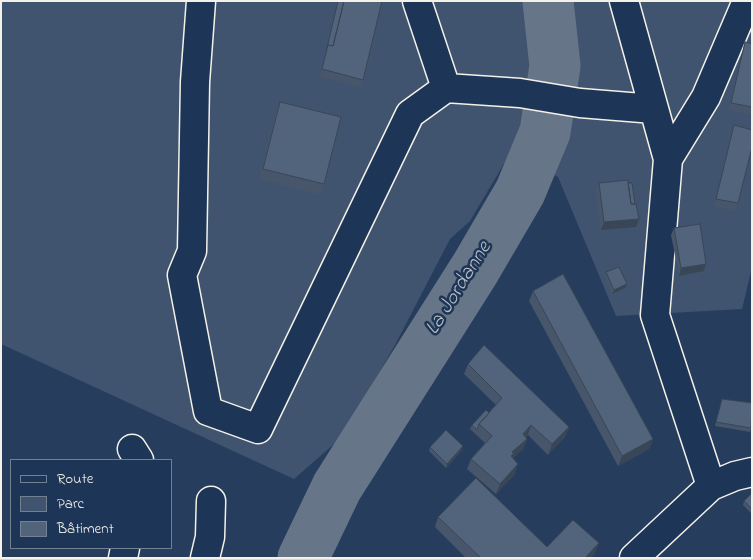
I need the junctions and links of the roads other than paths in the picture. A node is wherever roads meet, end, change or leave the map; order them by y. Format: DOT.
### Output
graph roads {
  1 [pos="201,1"];
  2 [pos="417,1"];
  3 [pos="624,1"];
  4 [pos="747,1"];
  5 [pos="446,88"];
  6 [pos="654,109"];
  7 [pos="668,159"];
  8 [pos="752,472"];
  9 [pos="711,486"];
  10 [pos="212,501"];
  11 [pos="204,558"];
  12 [pos="634,558"];
  1 -- 5 [label="street"];
  2 -- 5 [label="street"];
  3 -- 6 [label="street"];
  4 -- 7 [label="street"];
  5 -- 6 [label="street"];
  6 -- 7 [label="street"];
  7 -- 9 [label="street"];
  8 -- 9 [label="street"];
  9 -- 12 [label="street"];
  10 -- 11 [label="street"];
}
